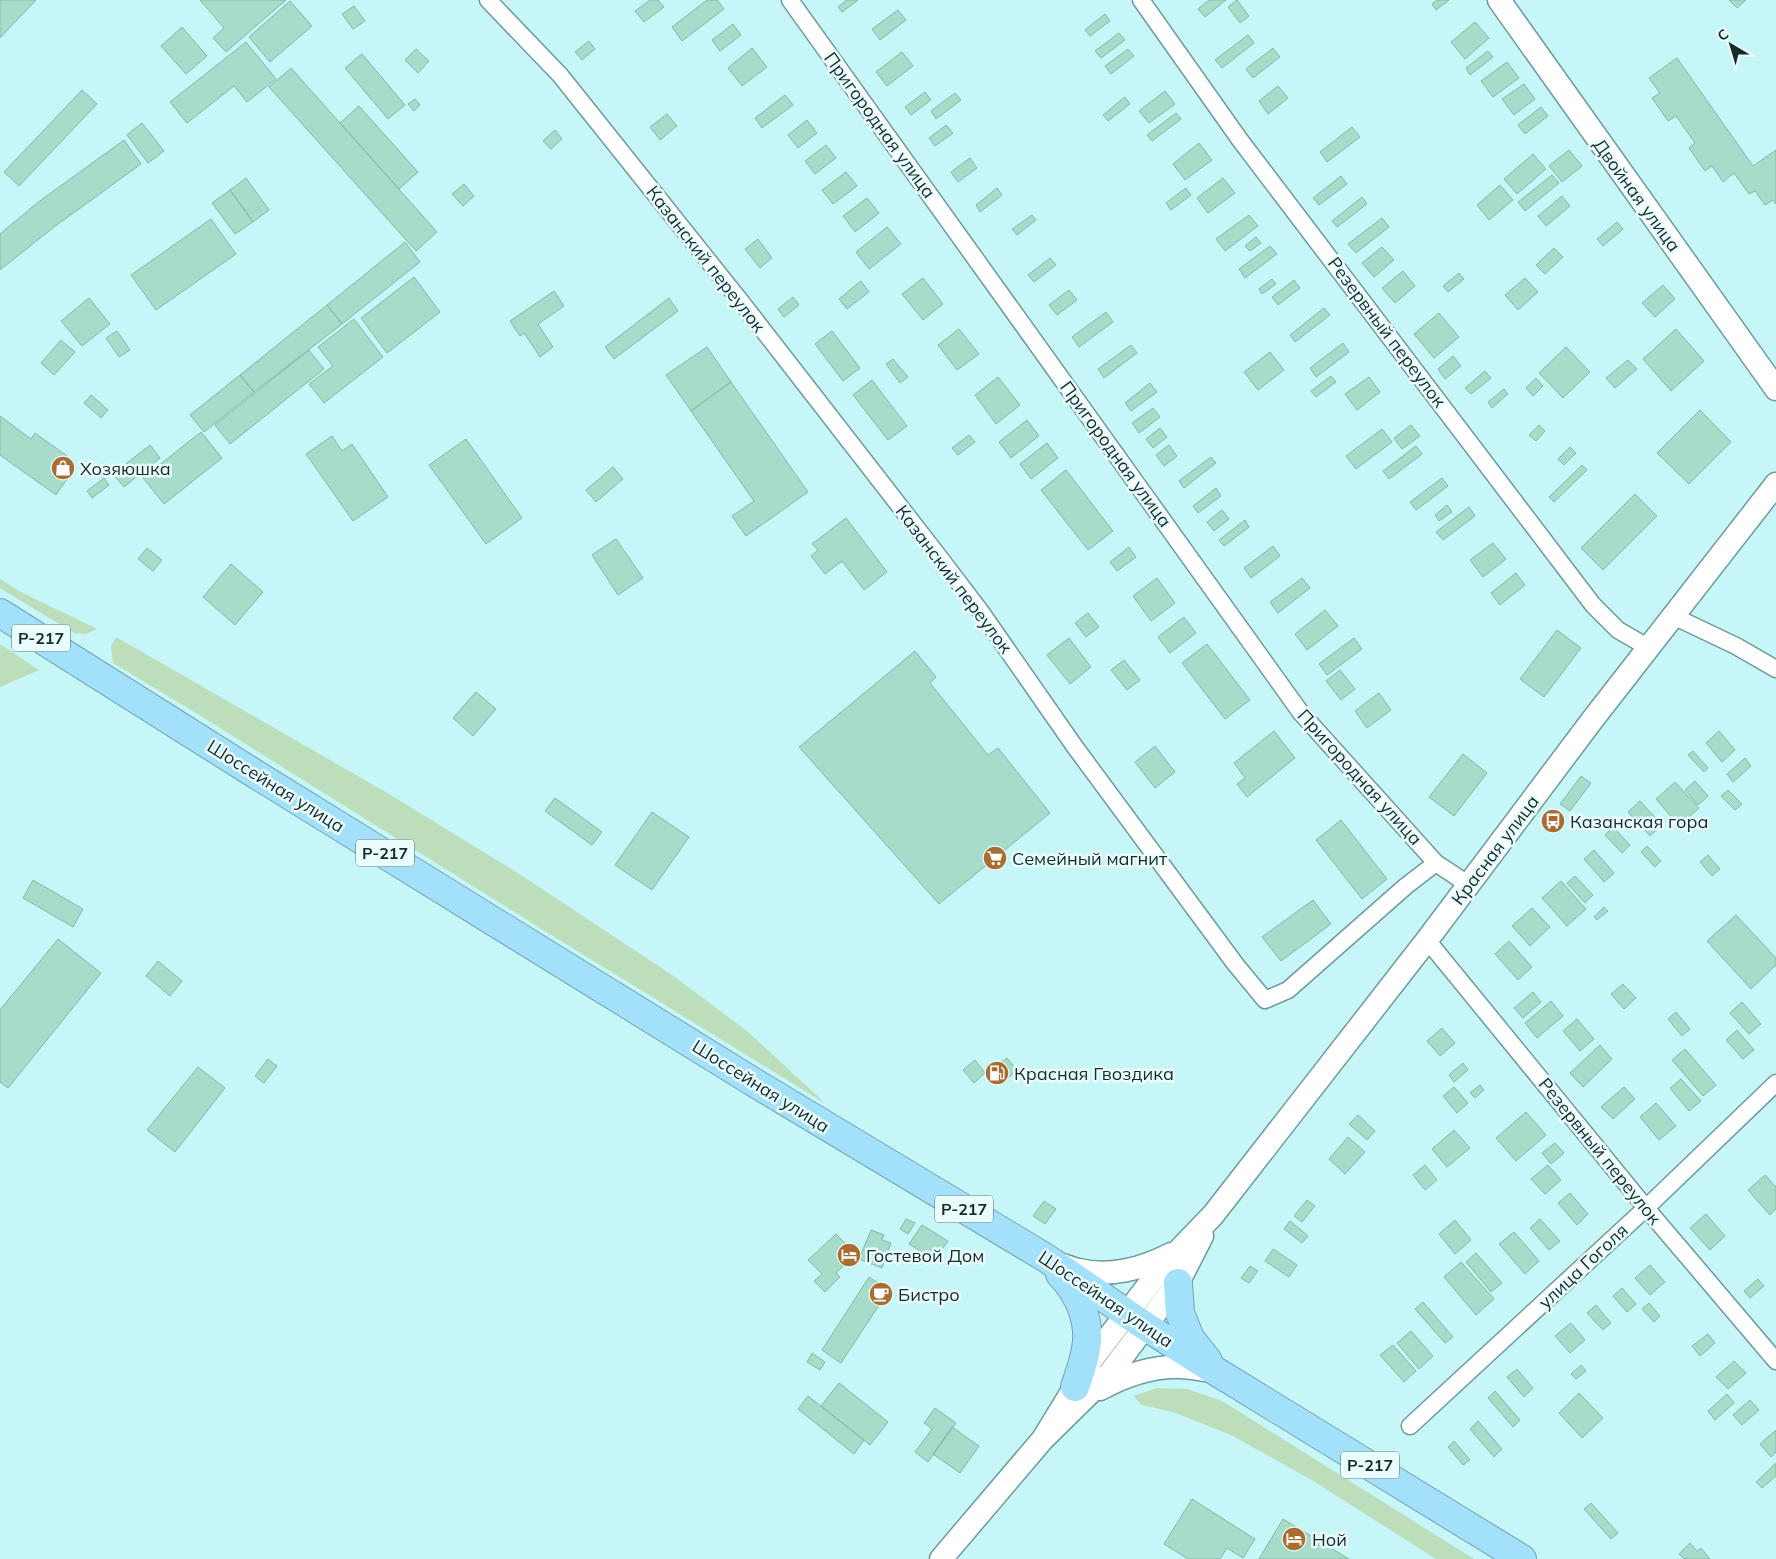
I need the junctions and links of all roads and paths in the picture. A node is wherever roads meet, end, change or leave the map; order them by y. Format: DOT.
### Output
graph roads {
  1 [pos="488,0"];
  2 [pos="790,0"];
  3 [pos="1142,0"];
  4 [pos="1499,0"];
  5 [pos="1776,390"];
  6 [pos="1776,484"];
  7 [pos="0,613"];
  8 [pos="1673,616"];
  9 [pos="1649,648"];
  10 [pos="1776,669"];
  11 [pos="1436,863"];
  12 [pos="1469,885"];
  13 [pos="1427,940"];
  14 [pos="1776,1084"];
  15 [pos="1646,1208"];
  16 [pos="1213,1215"];
  17 [pos="1179,1250"];
  18 [pos="1046,1258"];
  19 [pos="1178,1283"];
  20 [pos="1136,1320"];
  21 [pos="1776,1361"];
  22 [pos="1217,1372"];
  23 [pos="1080,1392"];
  24 [pos="1410,1426"];
  25 [pos="941,1559"];
  26 [pos="1522,1559"];
  1 -- 11 [label="street, Казанский переулок"];
  2 -- 11 [label="street, Пригородная улица"];
  3 -- 9 [label="street, Резервный переулок"];
  4 -- 5 [label="main road, Двойная улица"];
  6 -- 8 [label="main road, Красная улица"];
  7 -- 18 [label="highway, Шоссейная улица / Р-217"];
  8 -- 9 [label="main road, Красная улица"];
  8 -- 10 [label="street"];
  9 -- 12 [label="main road, Красная улица"];
  11 -- 12 [label="street, Пригородная улица"];
  12 -- 13 [label="main road, Красная улица"];
  13 -- 15 [label="street, Резервный переулок"];
  13 -- 16 [label="main road, Красная улица"];
  14 -- 15 [label="street, улица Гоголя"];
  15 -- 21 [label="street, Резервный переулок"];
  15 -- 24 [label="street, улица Гоголя"];
  16 -- 17 [label="main road, Красная улица"];
  16 -- 19 [label="main road, Красная улица"];
  17 -- 18 [label="main road"];
  17 -- 20 [label="main road, Красная улица"];
  18 -- 20 [label="highway, Шоссейная улица / Р-217"];
  18 -- 23 [label="highway"];
  19 -- 20 [label="main road, Красная улица"];
  19 -- 22 [label="highway"];
  20 -- 22 [label="highway, Шоссейная улица / Р-217"];
  20 -- 23 [label="main road, Красная улица"];
  22 -- 23 [label="main road"];
  22 -- 26 [label="highway, Шоссейная улица / Р-217"];
  23 -- 25 [label="main road, Красная улица"];
}
